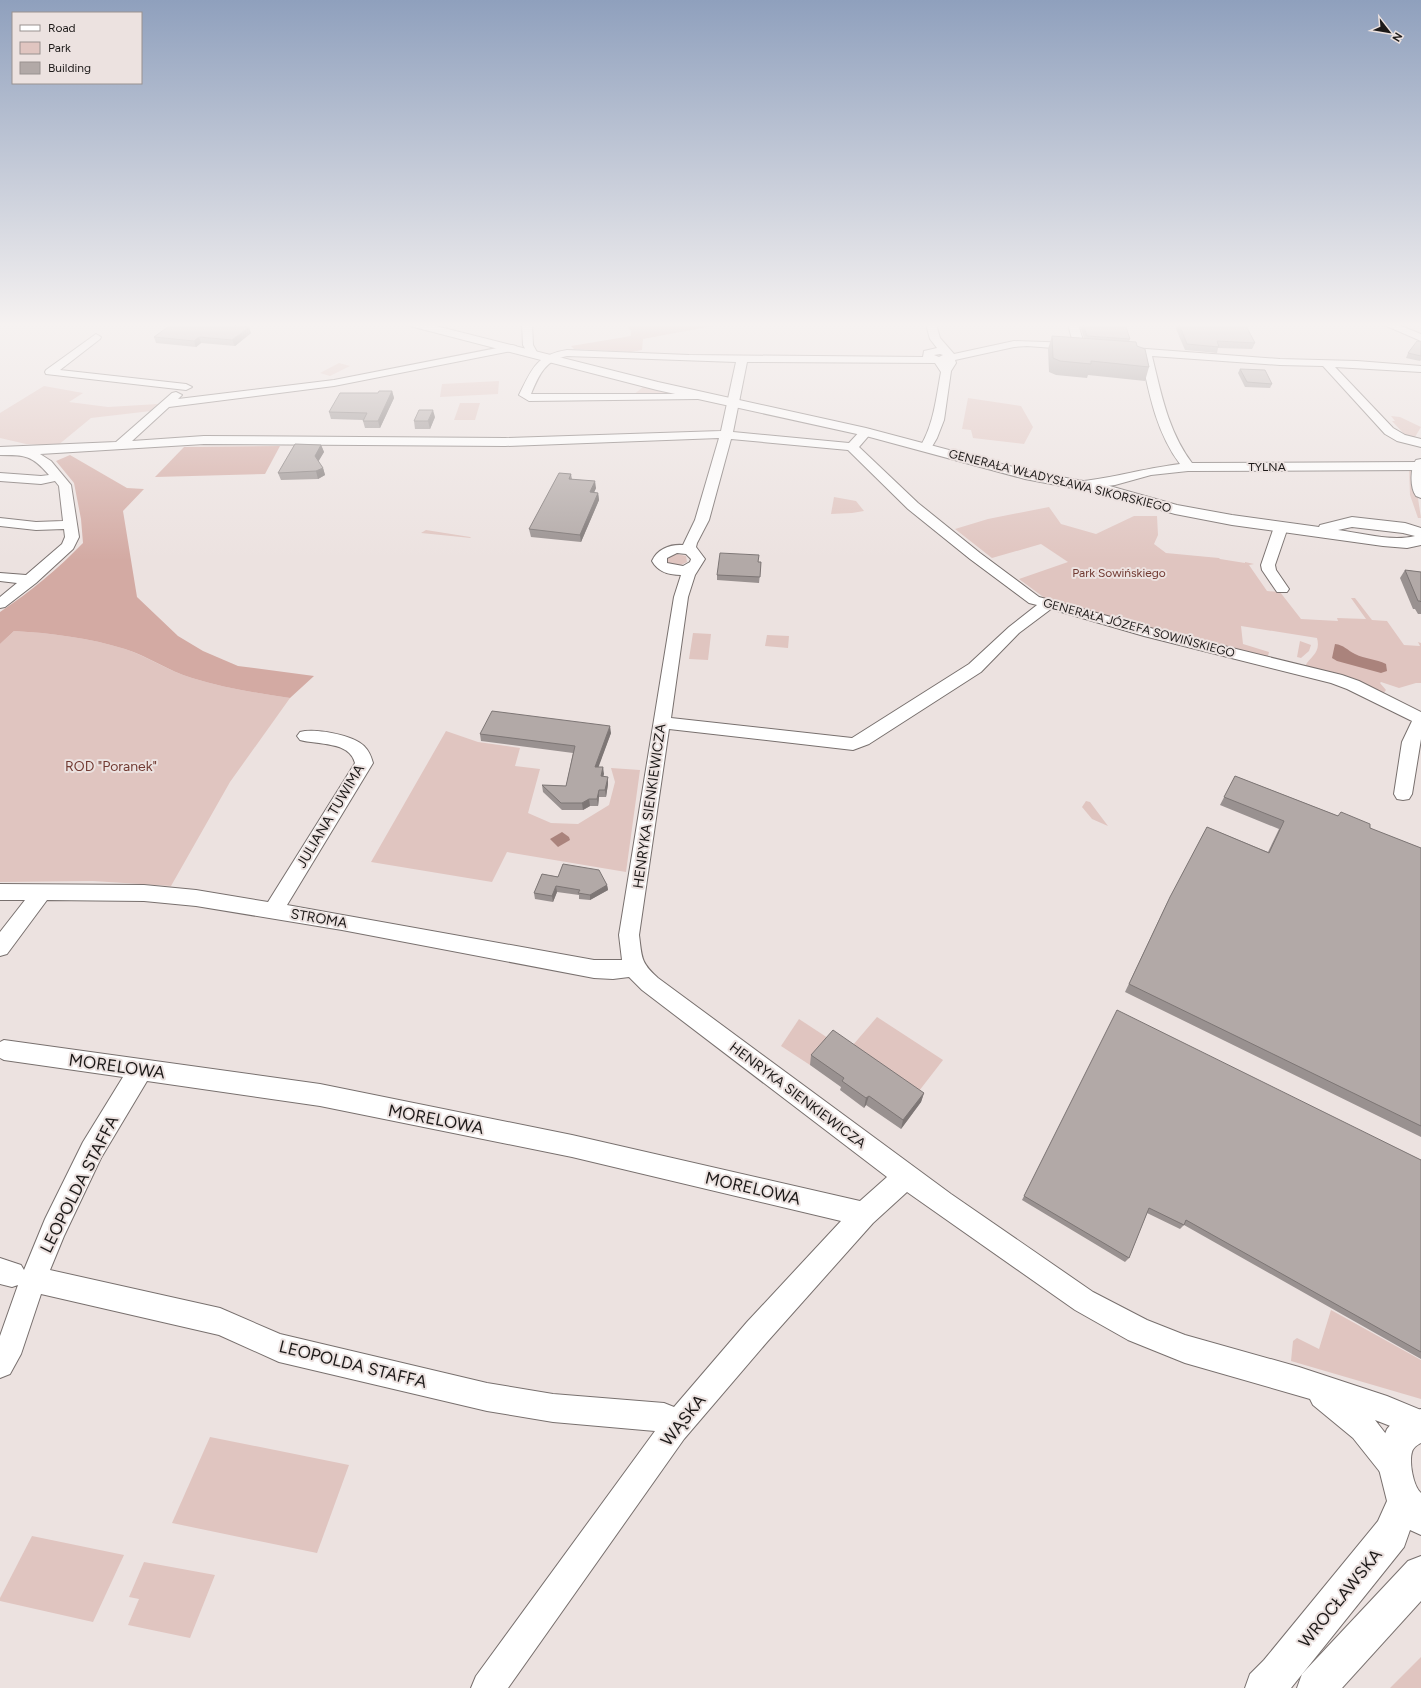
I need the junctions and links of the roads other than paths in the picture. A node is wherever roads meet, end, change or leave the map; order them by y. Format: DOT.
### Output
graph roads {
  1 [pos="176,403"];
  2 [pos="729,403"];
  3 [pos="940,403"];
  4 [pos="1158,403"];
  5 [pos="1363,403"];
  6 [pos="166,404"];
  7 [pos="734,404"];
  8 [pos="866,432"];
  9 [pos="727,434"];
  10 [pos="0,442"];
  11 [pos="1421,443"];
  12 [pos="121,444"];
  13 [pos="926,446"];
  14 [pos="80,447"];
  15 [pos="852,447"];
  16 [pos="0,451"];
  17 [pos="29,451"];
  18 [pos="47,464"];
  19 [pos="1420,465"];
  20 [pos="1188,467"];
  21 [pos="0,477"];
  22 [pos="59,477"];
  23 [pos="1114,486"];
  24 [pos="1421,493"];
  25 [pos="704,508"];
  26 [pos="0,522"];
  27 [pos="70,524"];
  28 [pos="1281,527"];
  29 [pos="1417,529"];
  30 [pos="1310,531"];
  31 [pos="1421,540"];
  32 [pos="1383,541"];
  33 [pos="668,551"];
  34 [pos="1421,554"];
  35 [pos="694,560"];
  36 [pos="667,569"];
  37 [pos="0,577"];
  38 [pos="31,580"];
  39 [pos="1282,589"];
  40 [pos="681,597"];
  41 [pos="0,604"];
  42 [pos="1047,605"];
  43 [pos="1421,720"];
  44 [pos="661,722"];
  45 [pos="306,736"];
  46 [pos="1403,794"];
  47 [pos="0,892"];
  48 [pos="42,892"];
  49 [pos="274,910"];
  50 [pos="0,948"];
  51 [pos="635,967"];
  52 [pos="1,1052"];
  53 [pos="141,1069"];
  54 [pos="906,1176"];
  55 [pos="864,1214"];
  56 [pos="15,1275"];
  57 [pos="0,1364"];
  58 [pos="1300,1381"];
  59 [pos="1421,1425"];
  60 [pos="674,1429"];
  61 [pos="1394,1467"];
  62 [pos="1413,1509"];
  63 [pos="1421,1574"];
  64 [pos="488,1688"];
  65 [pos="1264,1688"];
  66 [pos="1316,1688"];
  1 -- 6 [label="street"];
  2 -- 7 [label="main road, GENERAŁA WŁADYSŁAWA SIKORSKIEGO"];
  3 -- 13 [label="street"];
  4 -- 20 [label="street"];
  5 -- 11 [label="street"];
  6 -- 12 [label="street"];
  7 -- 8 [label="main road, GENERAŁA WŁADYSŁAWA SIKORSKIEGO"];
  7 -- 9 [label="street, HENRYKA SIENKIEWICZA"];
  8 -- 13 [label="main road, GENERAŁA WŁADYSŁAWA SIKORSKIEGO"];
  8 -- 15 [label="street"];
  9 -- 12 [label="street"];
  9 -- 15 [label="street"];
  9 -- 25 [label="street, HENRYKA SIENKIEWICZA"];
  10 -- 17 [label="street"];
  12 -- 14 [label="street"];
  13 -- 23 [label="main road, GENERAŁA WŁADYSŁAWA SIKORSKIEGO"];
  14 -- 17 [label="street"];
  14 -- 18 [label="street"];
  15 -- 42 [label="street, GENERAŁA JÓZEFA SOWIŃSKIEGO"];
  16 -- 17 [label="street"];
  17 -- 18 [label="street"];
  18 -- 22 [label="street"];
  19 -- 20 [label="street, TYLNA"];
  19 -- 24 [label="main road"];
  20 -- 23 [label="street, TYLNA"];
  21 -- 22 [label="street"];
  22 -- 27 [label="street"];
  23 -- 28 [label="main road, GENERAŁA WŁADYSŁAWA SIKORSKIEGO"];
  25 -- 33 [label="street, HENRYKA SIENKIEWICZA"];
  25 -- 35 [label="street, HENRYKA SIENKIEWICZA"];
  26 -- 27 [label="street"];
  27 -- 38 [label="street"];
  28 -- 30 [label="main road, GENERAŁA WŁADYSŁAWA SIKORSKIEGO"];
  28 -- 39 [label="street"];
  29 -- 30 [label="main road, GENERAŁA WŁADYSŁAWA SIKORSKIEGO"];
  30 -- 32 [label="main road, GENERAŁA WŁADYSŁAWA SIKORSKIEGO"];
  31 -- 32 [label="main road, GENERAŁA WŁADYSŁAWA SIKORSKIEGO"];
  32 -- 34 [label="main road"];
  33 -- 35 [label="street"];
  33 -- 36 [label="street"];
  35 -- 36 [label="street"];
  35 -- 40 [label="street, HENRYKA SIENKIEWICZA"];
  36 -- 40 [label="street, HENRYKA SIENKIEWICZA"];
  37 -- 38 [label="street"];
  38 -- 41 [label="street"];
  40 -- 44 [label="street, HENRYKA SIENKIEWICZA"];
  42 -- 43 [label="street, GENERAŁA JÓZEFA SOWIŃSKIEGO"];
  42 -- 44 [label="street"];
  43 -- 46 [label="street"];
  44 -- 51 [label="street, HENRYKA SIENKIEWICZA"];
  45 -- 49 [label="street, JULIANA TUWIMA"];
  47 -- 48 [label="street, STROMA"];
  48 -- 49 [label="street, STROMA"];
  48 -- 50 [label="street"];
  49 -- 51 [label="street, STROMA"];
  51 -- 54 [label="street, HENRYKA SIENKIEWICZA"];
  52 -- 53 [label="street, MORELOWA"];
  53 -- 55 [label="street, MORELOWA"];
  53 -- 56 [label="street, LEOPOLDA STAFFA"];
  54 -- 55 [label="street, WĄSKA"];
  54 -- 58 [label="street, HENRYKA SIENKIEWICZA"];
  55 -- 60 [label="street, WĄSKA"];
  56 -- 57 [label="street, LEOPOLDA STAFFA"];
  56 -- 60 [label="street, LEOPOLDA STAFFA"];
  58 -- 59 [label="street, HENRYKA SIENKIEWICZA"];
  58 -- 61 [label="street, HENRYKA SIENKIEWICZA"];
  59 -- 61 [label="main road"];
  60 -- 64 [label="street, WĄSKA"];
  61 -- 62 [label="main road"];
  62 -- 65 [label="main road, WROCŁAWSKA"];
  63 -- 66 [label="main road"];
}
